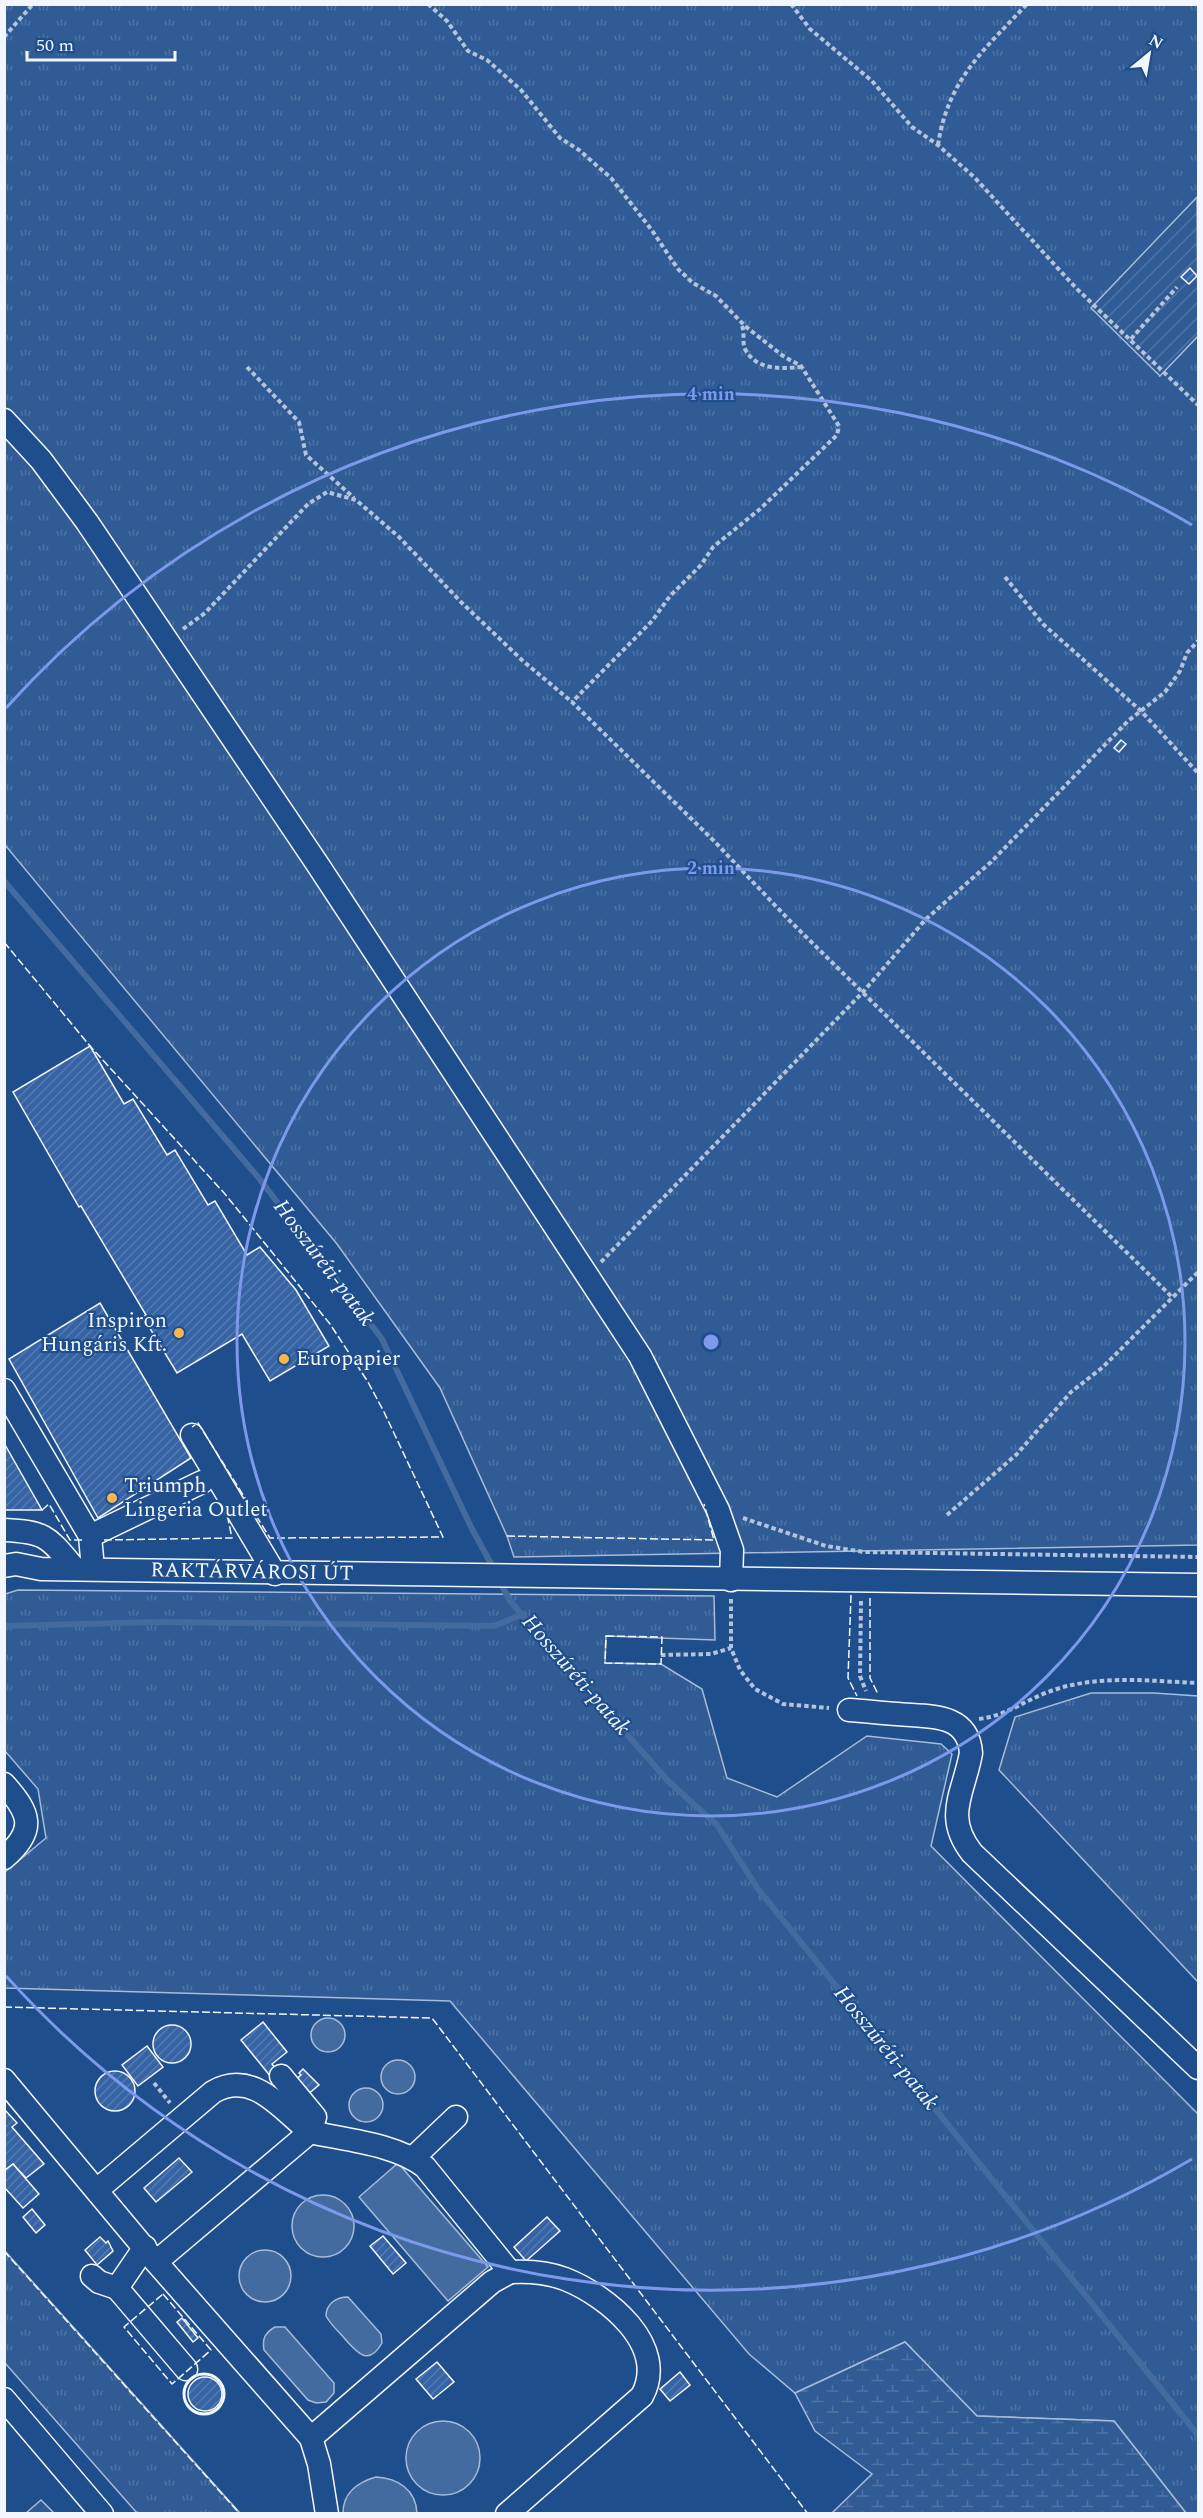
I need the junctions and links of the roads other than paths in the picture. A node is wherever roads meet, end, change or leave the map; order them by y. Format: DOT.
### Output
graph roads {
  1 [pos="4,420"];
  2 [pos="4,1390"];
  3 [pos="192,1436"];
  4 [pos="202,1482"];
  5 [pos="4,1530"];
  6 [pos="90,1536"];
  7 [pos="7,1567"];
  8 [pos="84,1569"];
  9 [pos="275,1574"];
  10 [pos="731,1580"];
  11 [pos="1198,1585"];
  12 [pos="849,1710"];
  13 [pos="4,1784"];
  14 [pos="4,1858"];
  15 [pos="1198,2068"];
  16 [pos="281,2076"];
  17 [pos="4,2080"];
  18 [pos="456,2117"];
  19 [pos="310,2132"];
  20 [pos="413,2158"];
  21 [pos="97,2190"];
  22 [pos="150,2255"];
  23 [pos="510,2272"];
  24 [pos="92,2276"];
  25 [pos="117,2288"];
  26 [pos="186,2369"];
  27 [pos="4,2399"];
  28 [pos="311,2438"];
  29 [pos="102,2514"];
  30 [pos="327,2514"];
  31 [pos="507,2514"];
  1 -- 10 [label="street"];
  2 -- 6 [label="street"];
  3 -- 9 [label="street"];
  4 -- 6 [label="street"];
  5 -- 8 [label="street"];
  6 -- 8 [label="street"];
  7 -- 8 [label="street, RAKTÁRVÁROSI ÚT"];
  8 -- 9 [label="street, RAKTÁRVÁROSI ÚT"];
  9 -- 10 [label="street, RAKTÁRVÁROSI ÚT"];
  10 -- 11 [label="street, RAKTÁRVÁROSI ÚT"];
  12 -- 15 [label="street"];
  13 -- 14 [label="street"];
  16 -- 19 [label="street"];
  17 -- 21 [label="street"];
  18 -- 20 [label="street"];
  19 -- 20 [label="street"];
  19 -- 21 [label="street"];
  19 -- 22 [label="street"];
  20 -- 23 [label="street"];
  21 -- 22 [label="street"];
  22 -- 25 [label="street"];
  22 -- 28 [label="street"];
  23 -- 28 [label="street"];
  23 -- 31 [label="street"];
  24 -- 25 [label="street"];
  25 -- 26 [label="street"];
  27 -- 29 [label="street"];
  28 -- 30 [label="street"];
}
